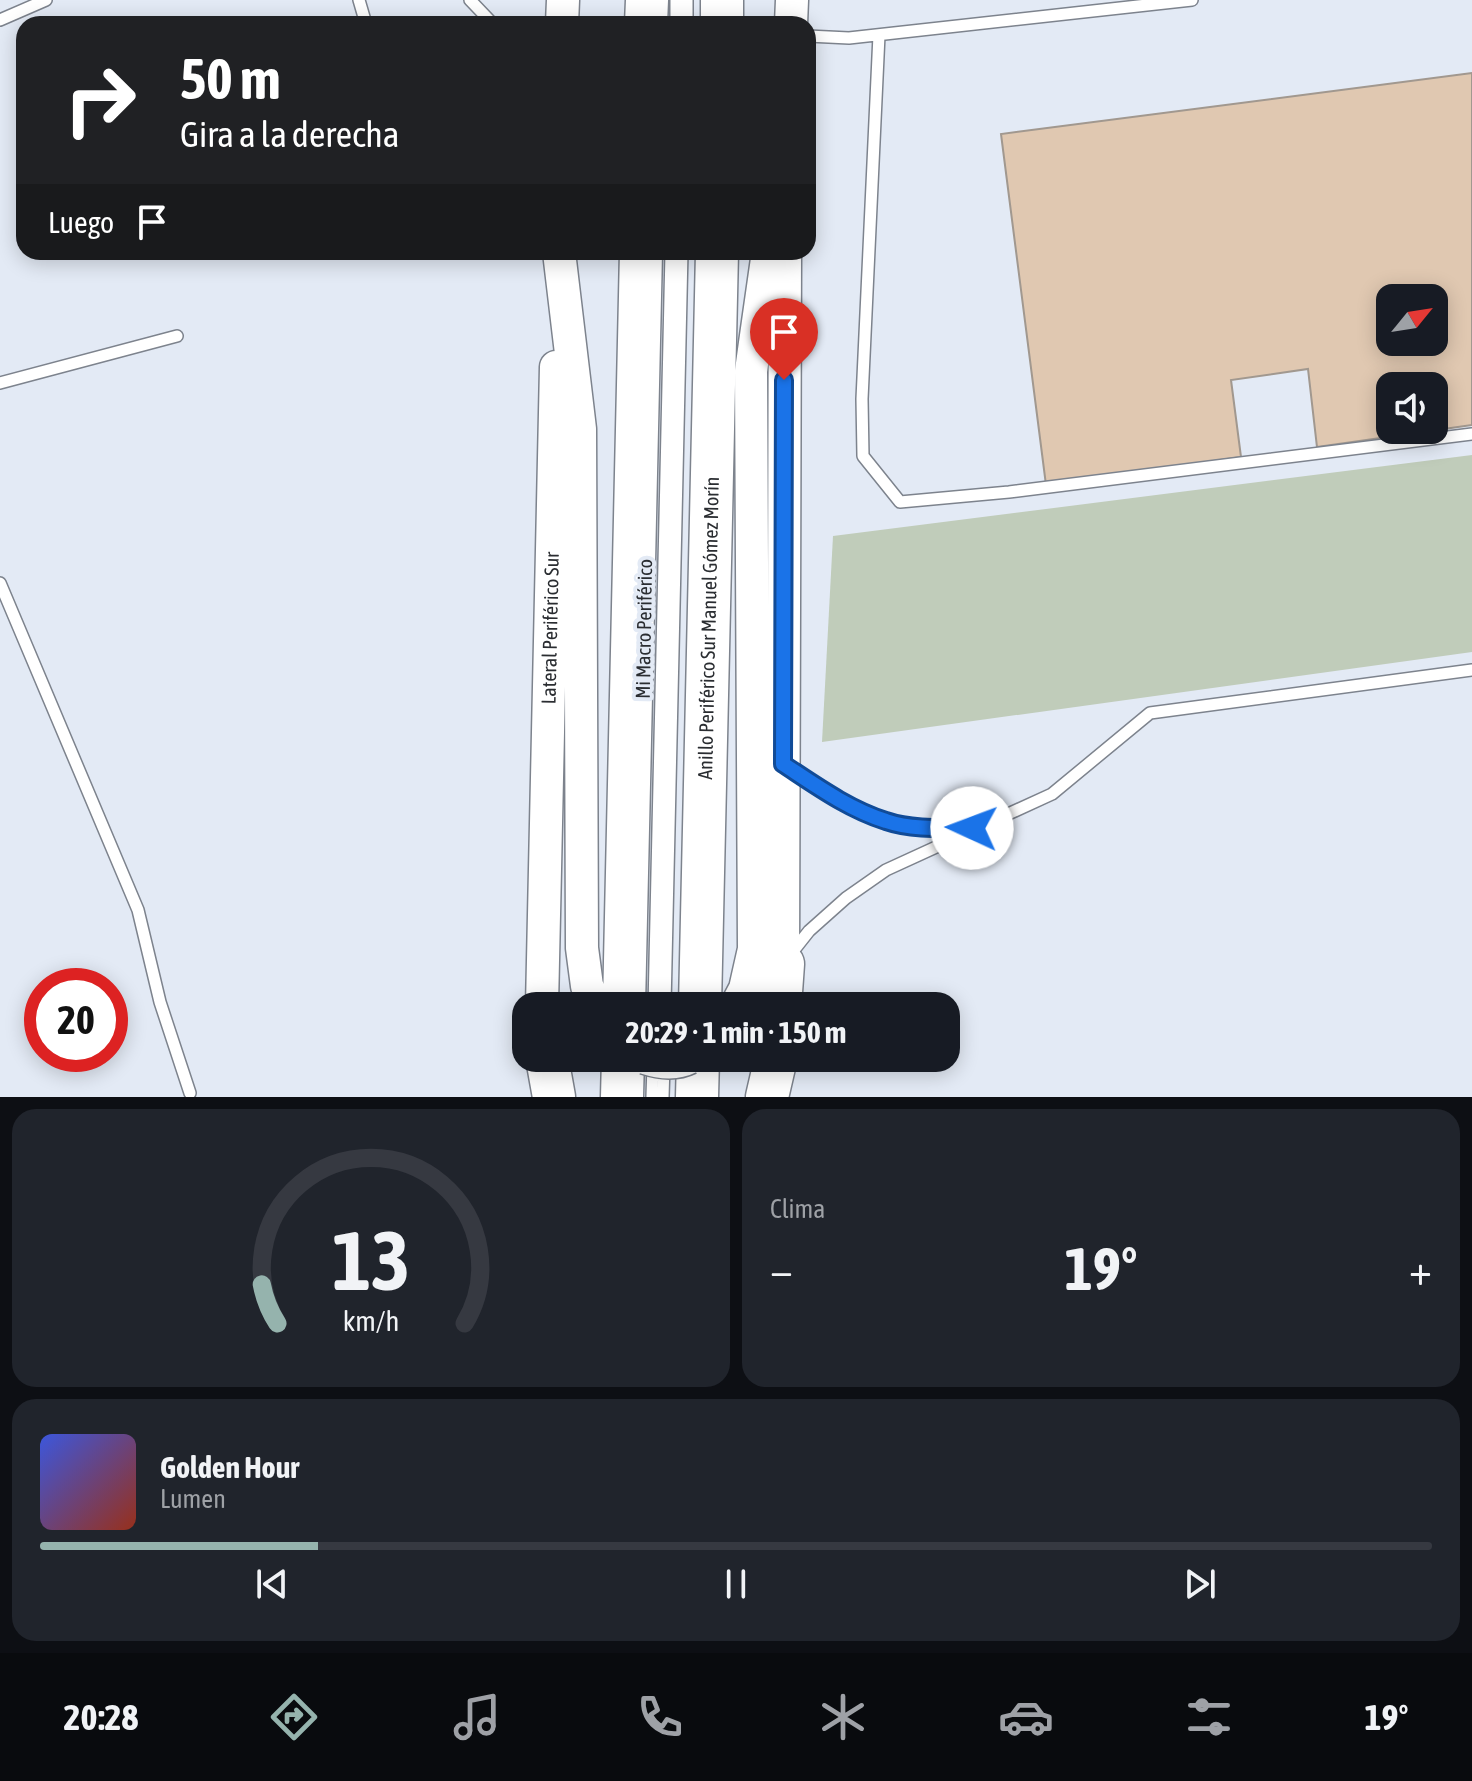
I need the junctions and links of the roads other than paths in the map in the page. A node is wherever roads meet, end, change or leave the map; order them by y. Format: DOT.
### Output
graph roads {
  1 [pos="46,0"];
  2 [pos="470,0"];
  3 [pos="1192,0"];
  4 [pos="485,16"];
  5 [pos="0,20"];
  6 [pos="879,35"];
  7 [pos="816,36"];
  8 [pos="558,260"];
  9 [pos="559,260"];
  10 [pos="641,260"];
  11 [pos="671,260"];
  12 [pos="682,260"];
  13 [pos="717,260"];
  14 [pos="767,260"];
  15 [pos="785,260"];
  16 [pos="177,336"];
  17 [pos="0,383"];
  18 [pos="1472,434"];
  19 [pos="0,583"];
  20 [pos="1472,670"];
  21 [pos="783,764"];
  22 [pos="972,828"];
  23 [pos="783,964"];
  24 [pos="542,992"];
  25 [pos="590,992"];
  26 [pos="624,992"];
  27 [pos="654,992"];
  28 [pos="665,992"];
  29 [pos="700,992"];
  30 [pos="743,992"];
  31 [pos="781,992"];
  32 [pos="550,1072"];
  33 [pos="623,1072"];
  34 [pos="653,1072"];
  35 [pos="664,1072"];
  36 [pos="698,1072"];
  37 [pos="773,1072"];
  38 [pos="190,1093"];
  39 [pos="554,1097"];
  40 [pos="622,1097"];
  41 [pos="652,1097"];
  42 [pos="663,1097"];
  43 [pos="697,1097"];
  44 [pos="767,1097"];
  1 -- 5 [label="lane"];
  2 -- 4 [label="lane"];
  3 -- 6 [label="lane"];
  6 -- 7 [label="lane"];
  6 -- 18 [label="lane"];
  8 -- 24 [label="street, Lateral Periférico Sur"];
  9 -- 25 [label="street"];
  10 -- 26 [label="highway"];
  11 -- 27 [label="lane, Mi Macro Periférico"];
  12 -- 28 [label="lane, Mi Macro Periférico"];
  13 -- 29 [label="highway, Anillo Periférico Sur Manuel Gómez Morín"];
  14 -- 30 [label="street"];
  15 -- 21 [label="street"];
  16 -- 17 [label="lane"];
  19 -- 38 [label="lane"];
  20 -- 22 [label="lane"];
  21 -- 22 [label="lane"];
  21 -- 23 [label="street"];
  22 -- 23 [label="lane"];
  23 -- 31 [label="highway"];
  32 -- 39 [label="highway"];
  33 -- 40 [label="highway"];
  34 -- 41 [label="lane"];
  35 -- 42 [label="lane"];
  36 -- 43 [label="highway"];
  37 -- 44 [label="highway"];
}
